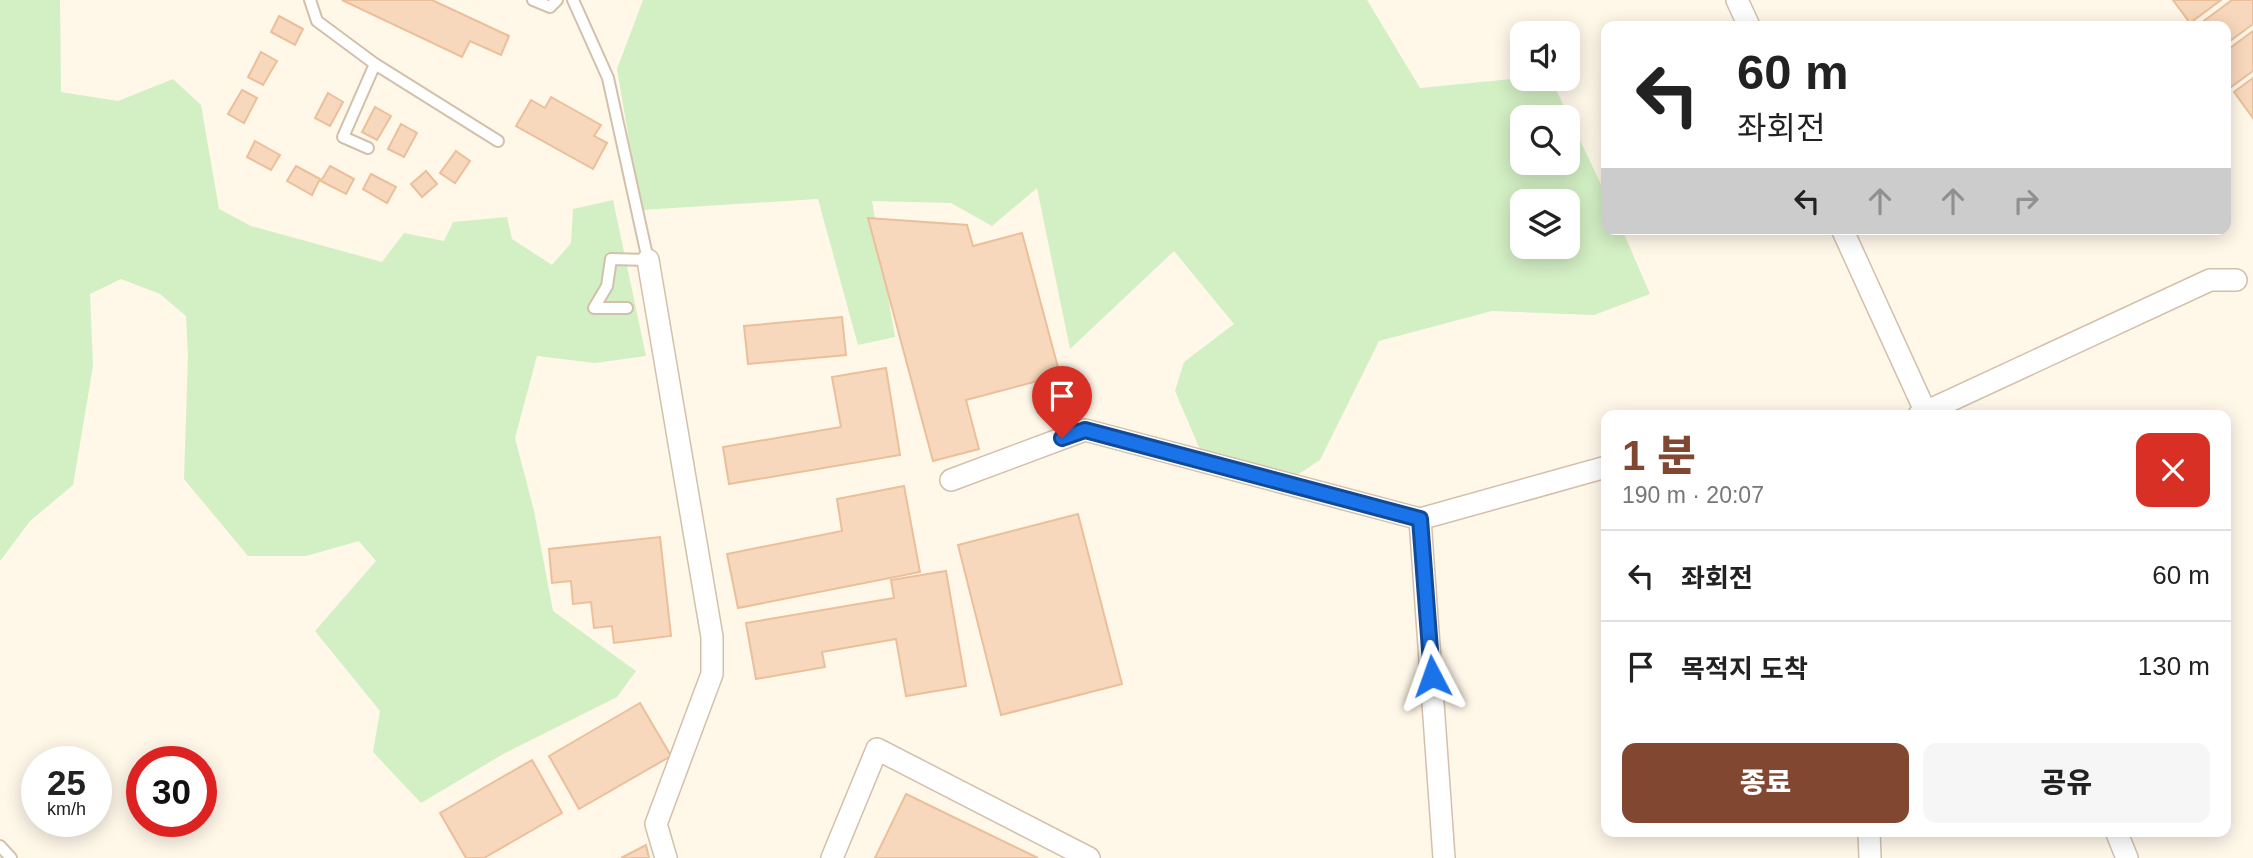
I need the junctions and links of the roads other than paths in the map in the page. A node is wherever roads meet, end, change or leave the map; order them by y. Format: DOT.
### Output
graph roads {
  1 [pos="310,0"];
  2 [pos="533,0"];
  3 [pos="557,0"];
  4 [pos="573,0"];
  5 [pos="1737,0"];
  6 [pos="1747,21"];
  7 [pos="375,64"];
  8 [pos="498,141"];
  9 [pos="368,148"];
  10 [pos="1845,235"];
  11 [pos="648,260"];
  12 [pos="2236,280"];
  13 [pos="627,308"];
  14 [pos="1922,410"];
  15 [pos="1933,410"];
  16 [pos="1601,468"];
  17 [pos="951,480"];
  18 [pos="1420,519"];
  19 [pos="1869,837"];
  20 [pos="2118,837"];
  21 [pos="0,846"];
  22 [pos="11,858"];
  23 [pos="666,858"];
  24 [pos="832,858"];
  25 [pos="1089,858"];
  26 [pos="1444,858"];
  27 [pos="1870,858"];
  28 [pos="2127,858"];
  1 -- 7 [label="lane"];
  2 -- 3 [label="lane"];
  4 -- 11 [label="lane"];
  5 -- 6 [label="street"];
  7 -- 8 [label="lane"];
  7 -- 9 [label="lane"];
  10 -- 14 [label="street"];
  11 -- 13 [label="lane"];
  11 -- 23 [label="street"];
  12 -- 15 [label="street"];
  16 -- 18 [label="street"];
  17 -- 18 [label="street"];
  18 -- 26 [label="street"];
  19 -- 27 [label="street"];
  20 -- 28 [label="street"];
  21 -- 22 [label="lane"];
  24 -- 25 [label="street"];
}
